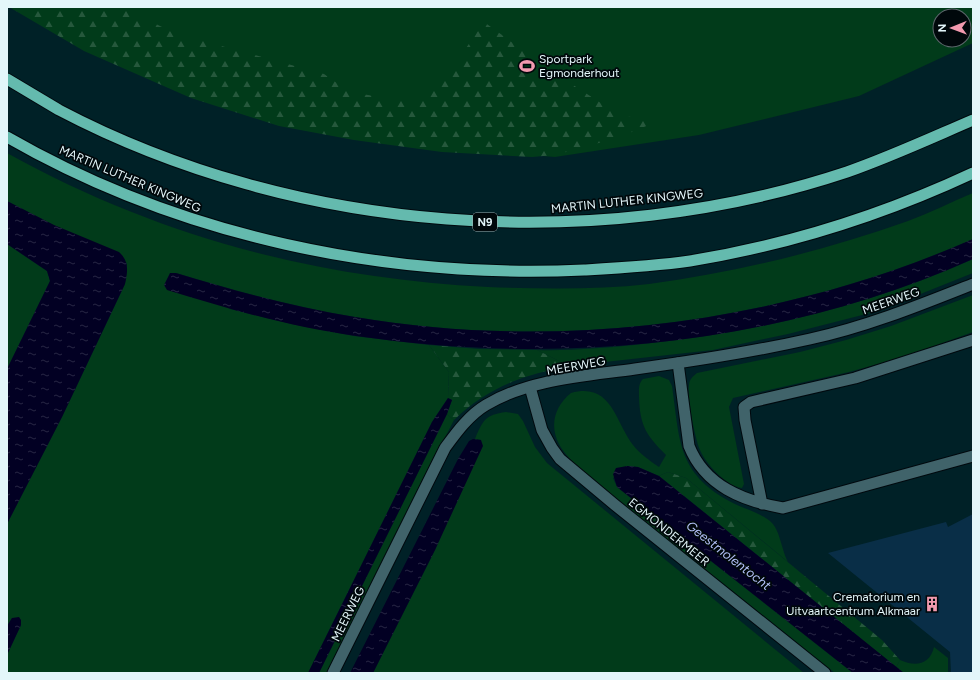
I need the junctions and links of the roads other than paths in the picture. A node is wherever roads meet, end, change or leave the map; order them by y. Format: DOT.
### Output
graph roads {
  1 [pos="7,79"];
  2 [pos="973,120"];
  3 [pos="7,137"];
  4 [pos="973,173"];
  5 [pos="973,284"];
  6 [pos="973,340"];
  7 [pos="678,363"];
  8 [pos="530,387"];
  9 [pos="973,456"];
  10 [pos="762,504"];
  11 [pos="333,673"];
  12 [pos="826,673"];
  1 -- 2 [label="highway, MARTIN LUTHER KINGWEG / N9"];
  3 -- 4 [label="highway, MARTIN LUTHER KINGWEG"];
  5 -- 7 [label="street, MEERWEG"];
  6 -- 10 [label="street"];
  7 -- 8 [label="street, MEERWEG"];
  7 -- 10 [label="street"];
  8 -- 11 [label="street, MEERWEG"];
  8 -- 12 [label="street, EGMONDERMEER"];
  9 -- 10 [label="street"];
}
